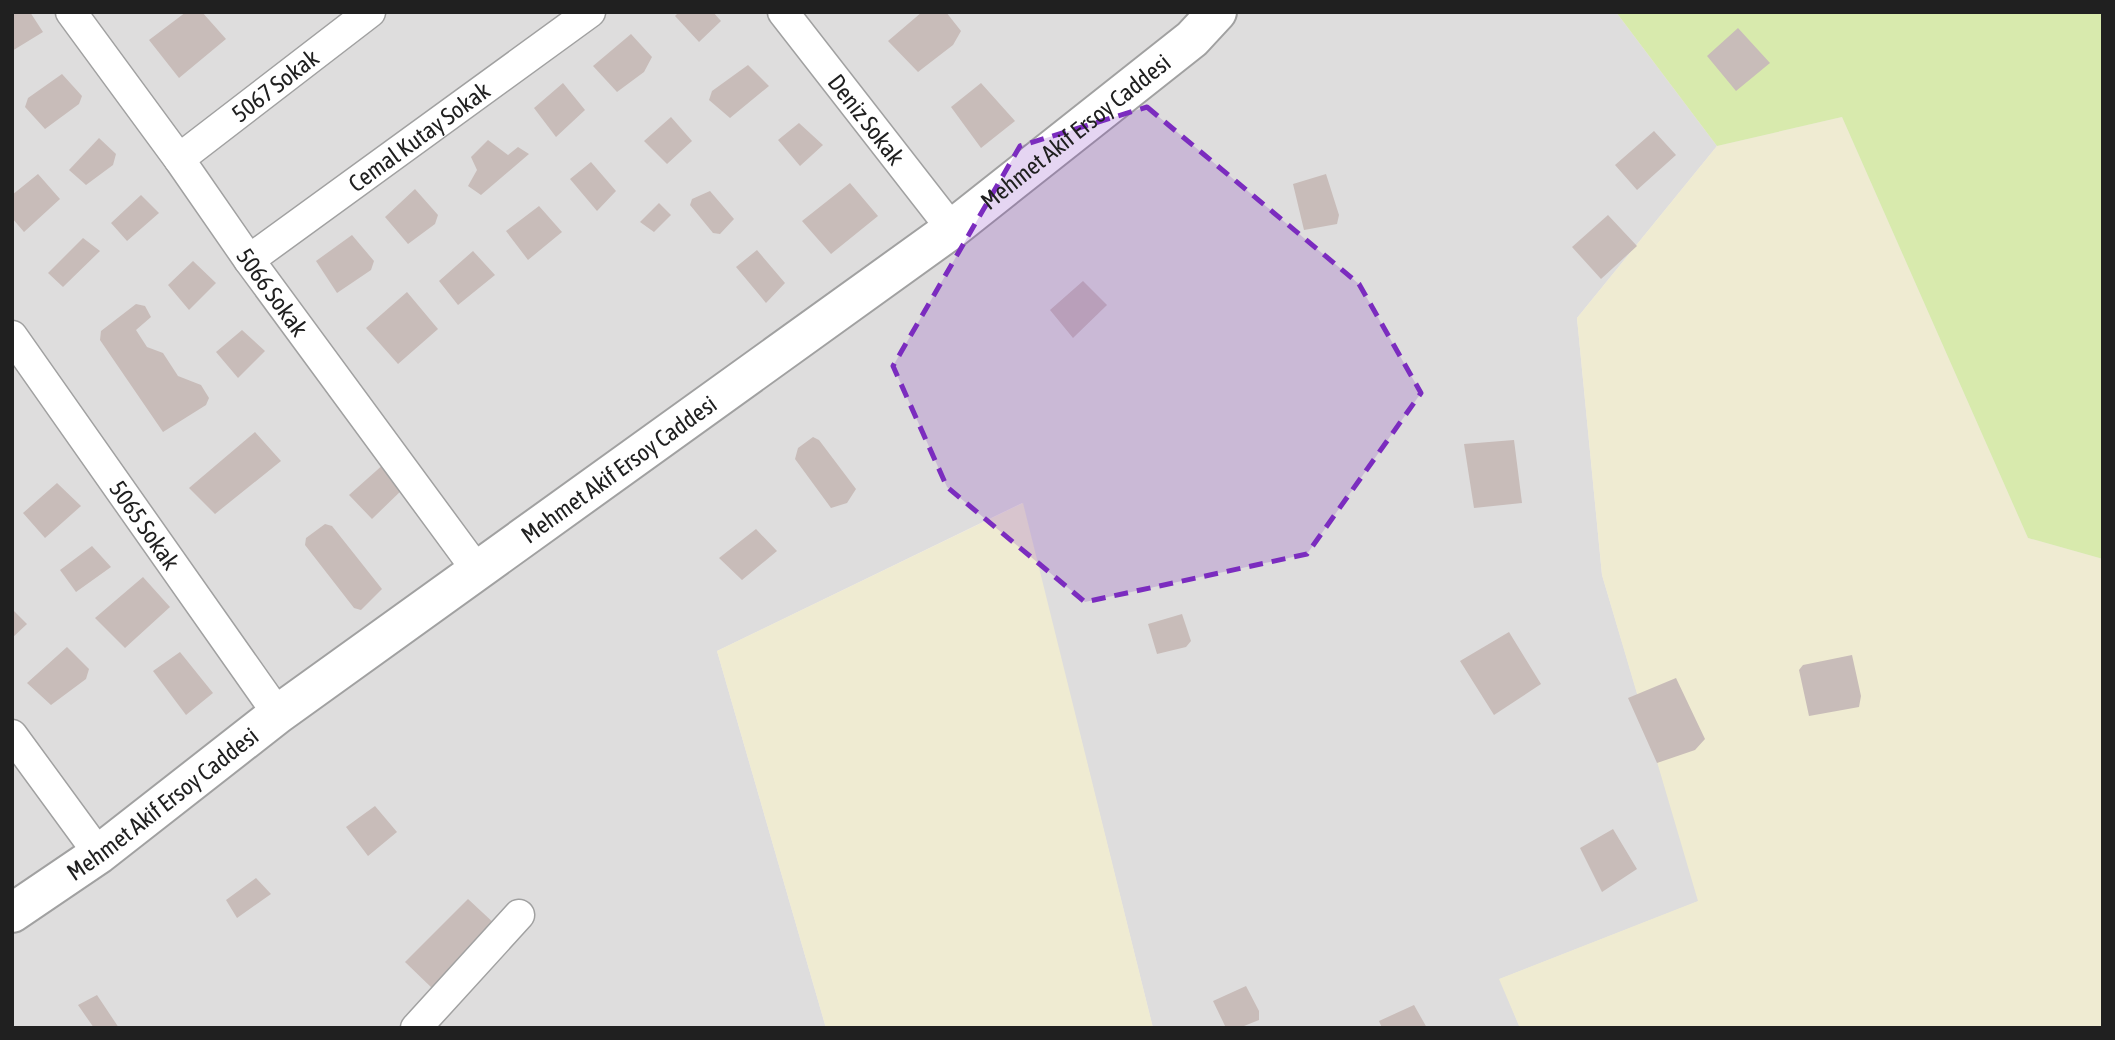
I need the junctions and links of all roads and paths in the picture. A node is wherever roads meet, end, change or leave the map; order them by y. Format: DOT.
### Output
graph roads {
  1 [pos="71,12"];
  2 [pos="370,12"];
  3 [pos="590,12"];
  4 [pos="783,12"];
  5 [pos="1217,12"];
  6 [pos="179,159"];
  7 [pos="952,229"];
  8 [pos="249,260"];
  9 [pos="12,336"];
  10 [pos="477,570"];
  11 [pos="278,714"];
  12 [pos="12,735"];
  13 [pos="99,853"];
  14 [pos="12,914"];
  15 [pos="519,915"];
  16 [pos="415,1028"];
  1 -- 6 [label="street, 5066 Sokak"];
  2 -- 6 [label="street, 5067 Sokak"];
  3 -- 8 [label="street, Cemal Kutay Sokak"];
  4 -- 7 [label="street, Deniz Sokak"];
  5 -- 7 [label="street, Mehmet Akif Ersoy Caddesi"];
  6 -- 8 [label="street, 5066 Sokak"];
  7 -- 10 [label="street, Mehmet Akif Ersoy Caddesi"];
  8 -- 10 [label="street, 5066 Sokak"];
  9 -- 11 [label="street, 5065 Sokak"];
  10 -- 11 [label="street, Mehmet Akif Ersoy Caddesi"];
  11 -- 13 [label="street, Mehmet Akif Ersoy Caddesi"];
  12 -- 13 [label="street"];
  13 -- 14 [label="street, Mehmet Akif Ersoy Caddesi"];
  15 -- 16 [label="street"];
}
